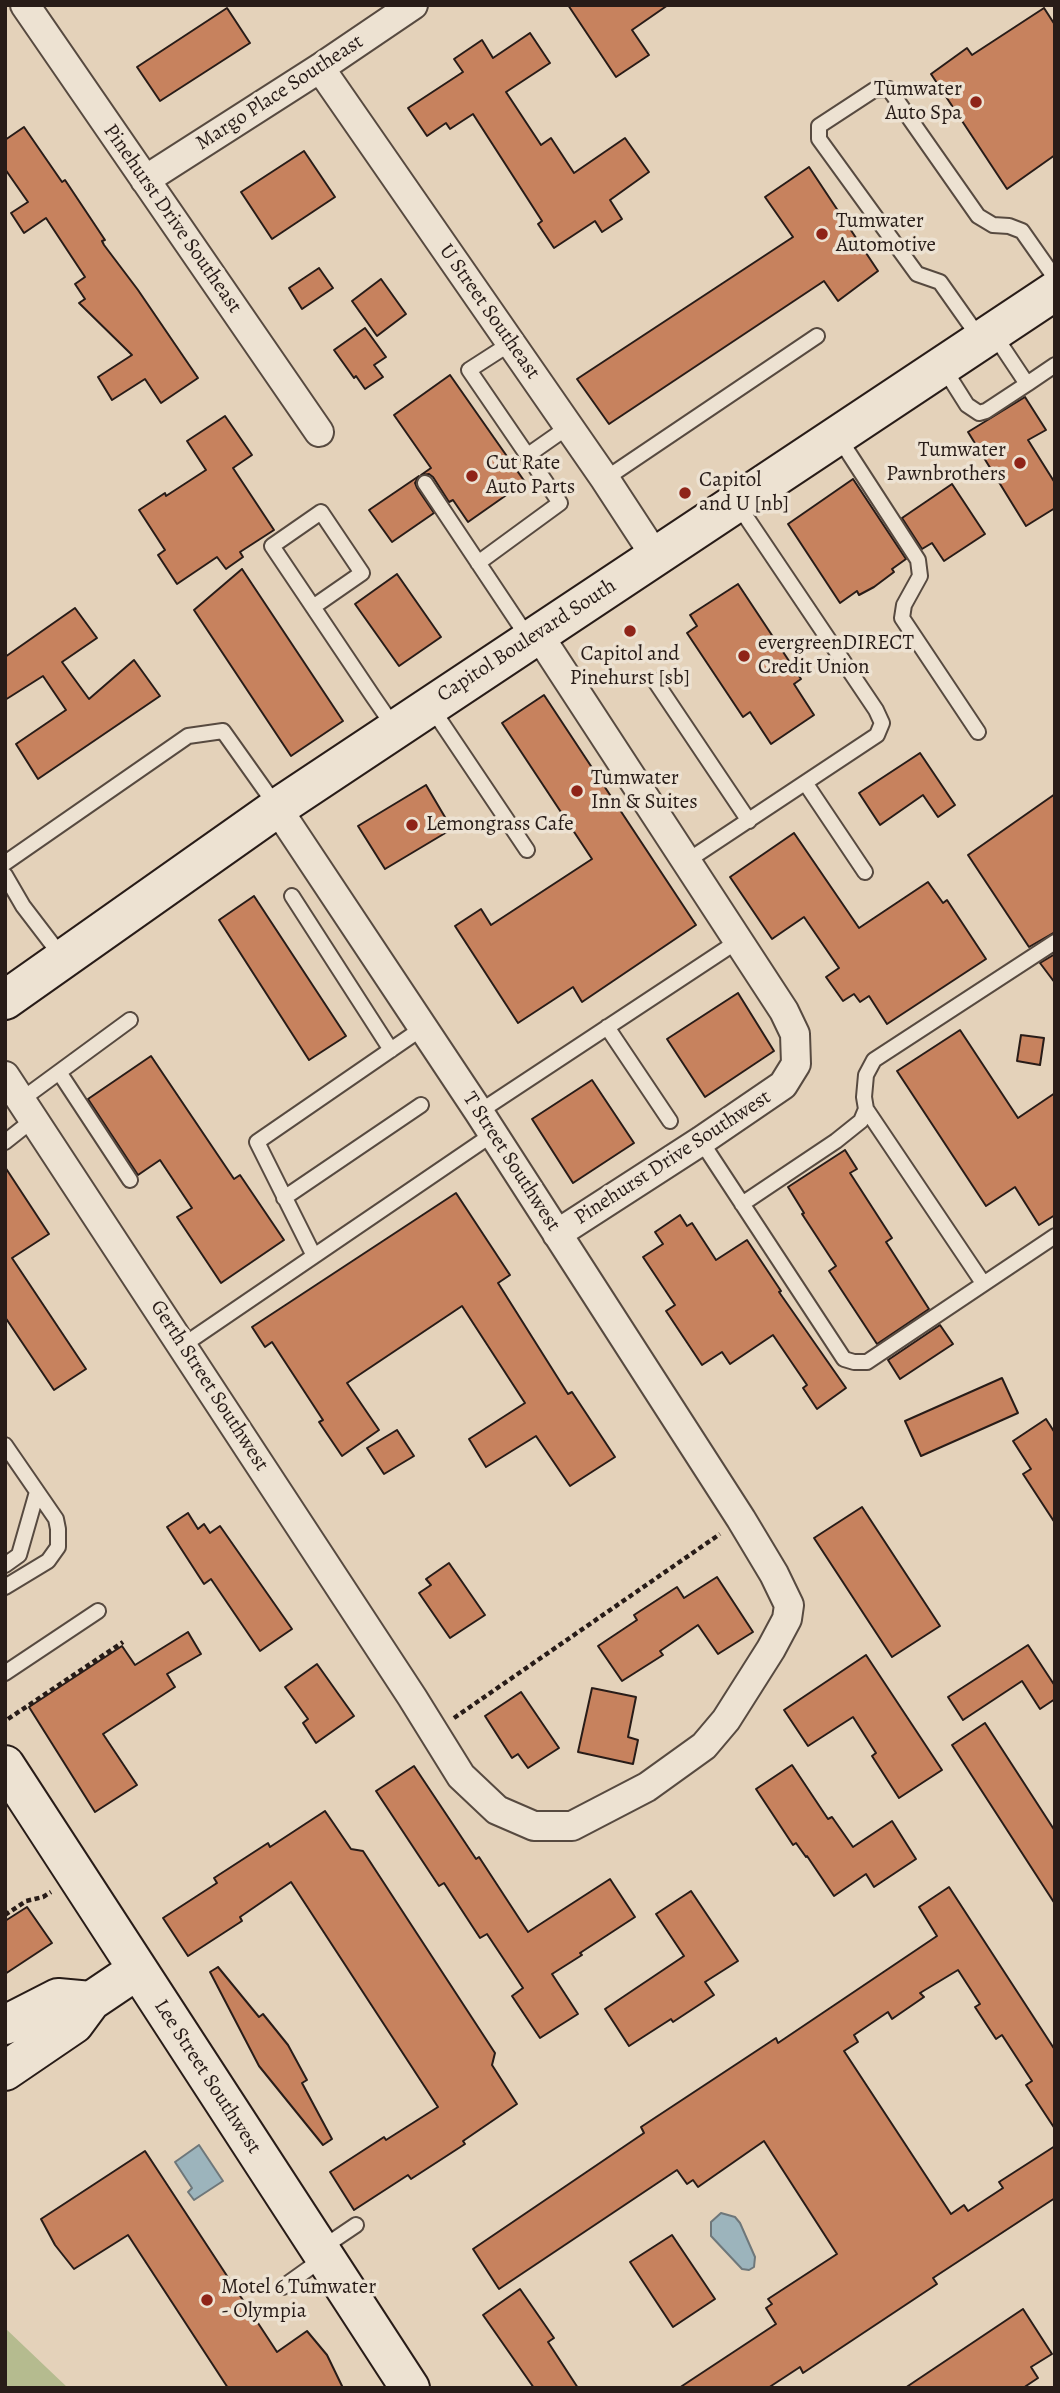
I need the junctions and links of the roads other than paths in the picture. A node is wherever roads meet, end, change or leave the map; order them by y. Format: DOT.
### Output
graph roads {
  1 [pos="25,5"];
  2 [pos="413,5"];
  3 [pos="320,68"];
  4 [pos="145,180"];
  5 [pos="1055,278"];
  6 [pos="1055,291"];
  7 [pos="817,336"];
  8 [pos="987,336"];
  9 [pos="511,343"];
  10 [pos="1055,365"];
  11 [pos="942,366"];
  12 [pos="1027,384"];
  13 [pos="568,427"];
  14 [pos="319,432"];
  15 [pos="837,436"];
  16 [pos="528,455"];
  17 [pos="605,479"];
  18 [pos="425,483"];
  19 [pos="737,502"];
  20 [pos="656,556"];
  21 [pos="478,563"];
  22 [pos="313,607"];
  23 [pos="534,637"];
  24 [pos="655,681"];
  25 [pos="430,706"];
  26 [pos="395,729"];
  27 [pos="978,732"];
  28 [pos="806,784"];
  29 [pos="278,808"];
  30 [pos="749,821"];
  31 [pos="527,850"];
  32 [pos="687,862"];
  33 [pos="5,863"];
  34 [pos="865,872"];
  35 [pos="5,875"];
  36 [pos="292,896"];
  37 [pos="738,941"];
  38 [pos="1055,942"];
  39 [pos="63,958"];
  40 [pos="5,1000"];
  41 [pos="130,1020"];
  42 [pos="424,1027"];
  43 [pos="607,1027"];
  44 [pos="391,1050"];
  45 [pos="59,1072"];
  46 [pos="5,1076"];
  47 [pos="421,1105"];
  48 [pos="866,1109"];
  49 [pos="27,1110"];
  50 [pos="670,1121"];
  51 [pos="486,1123"];
  52 [pos="701,1141"];
  53 [pos="5,1142"];
  54 [pos="130,1180"];
  55 [pos="284,1198"];
  56 [pos="742,1204"];
  57 [pos="557,1234"];
  58 [pos="1055,1236"];
  59 [pos="314,1256"];
  60 [pos="983,1283"];
  61 [pos="182,1346"];
  62 [pos="5,1445"];
  63 [pos="37,1492"];
  64 [pos="5,1565"];
  65 [pos="5,1587"];
  66 [pos="98,1611"];
  67 [pos="5,1673"];
  68 [pos="433,1732"];
  69 [pos="5,1765"];
  70 [pos="137,1970"];
  71 [pos="91,2001"];
  72 [pos="5,2025"];
  73 [pos="5,2071"];
  74 [pos="356,2225"];
  75 [pos="323,2253"];
  76 [pos="283,2287"];
  77 [pos="410,2388"];
  1 -- 4 [label="street, Pinehurst Drive Southeast"];
  2 -- 3 [label="street, Margo Place Southeast"];
  3 -- 4 [label="street, Margo Place Southeast"];
  3 -- 9 [label="street, U Street Southeast"];
  4 -- 14 [label="street, Pinehurst Drive Southeast"];
  5 -- 8 [label="lane"];
  6 -- 8 [label="main road, Capitol Boulevard South"];
  7 -- 17 [label="lane"];
  8 -- 11 [label="main road, Capitol Boulevard South"];
  8 -- 12 [label="lane"];
  9 -- 13 [label="street, U Street Southeast"];
  9 -- 16 [label="lane"];
  10 -- 12 [label="lane"];
  11 -- 12 [label="lane"];
  11 -- 15 [label="main road, Capitol Boulevard South"];
  13 -- 16 [label="lane"];
  13 -- 17 [label="street, U Street Southeast"];
  15 -- 19 [label="main road, Capitol Boulevard South"];
  15 -- 27 [label="lane"];
  16 -- 21 [label="lane"];
  17 -- 20 [label="street, U Street Southeast"];
  18 -- 21 [label="lane"];
  19 -- 20 [label="main road, Capitol Boulevard South"];
  19 -- 28 [label="lane"];
  20 -- 23 [label="main road, Capitol Boulevard South"];
  21 -- 23 [label="lane"];
  22 -- 22 [label="lane"];
  22 -- 26 [label="lane"];
  23 -- 25 [label="main road, Capitol Boulevard South"];
  23 -- 32 [label="street, Pinehurst Drive Southwest"];
  24 -- 30 [label="lane"];
  25 -- 26 [label="main road, Capitol Boulevard South"];
  25 -- 31 [label="lane"];
  26 -- 29 [label="main road, Capitol Boulevard South"];
  28 -- 30 [label="lane"];
  28 -- 34 [label="lane"];
  29 -- 33 [label="lane"];
  29 -- 39 [label="main road, Capitol Boulevard South"];
  29 -- 42 [label="street, T Street Southwest"];
  30 -- 32 [label="lane"];
  32 -- 37 [label="street, Pinehurst Drive Southwest"];
  35 -- 39 [label="lane"];
  36 -- 44 [label="lane"];
  37 -- 43 [label="lane"];
  37 -- 52 [label="street, Pinehurst Drive Southwest"];
  38 -- 48 [label="lane"];
  39 -- 40 [label="main road, Capitol Boulevard South"];
  41 -- 45 [label="lane"];
  42 -- 44 [label="lane"];
  42 -- 51 [label="street, T Street Southwest"];
  43 -- 50 [label="lane"];
  43 -- 51 [label="lane"];
  44 -- 55 [label="lane"];
  45 -- 49 [label="lane"];
  45 -- 54 [label="lane"];
  46 -- 49 [label="street, Gerth Street Southwest"];
  47 -- 55 [label="lane"];
  48 -- 56 [label="lane"];
  48 -- 60 [label="lane"];
  49 -- 53 [label="lane"];
  49 -- 61 [label="street, Gerth Street Southwest"];
  51 -- 57 [label="street, T Street Southwest"];
  51 -- 59 [label="lane"];
  52 -- 56 [label="lane"];
  52 -- 57 [label="street, Pinehurst Drive Southwest"];
  55 -- 59 [label="lane"];
  56 -- 60 [label="lane"];
  57 -- 68 [label="street, T Street Southwest"];
  58 -- 60 [label="lane"];
  59 -- 61 [label="lane"];
  61 -- 68 [label="street, Gerth Street Southwest"];
  62 -- 63 [label="lane"];
  63 -- 64 [label="lane"];
  63 -- 65 [label="lane"];
  66 -- 67 [label="lane"];
  69 -- 70 [label="main road, Lee Street Southwest"];
  70 -- 71 [label="main road"];
  70 -- 75 [label="main road, Lee Street Southwest"];
  71 -- 72 [label="main road"];
  71 -- 73 [label="main road"];
  74 -- 75 [label="lane"];
  75 -- 76 [label="lane"];
  75 -- 77 [label="main road, Lee Street Southwest"];
}
